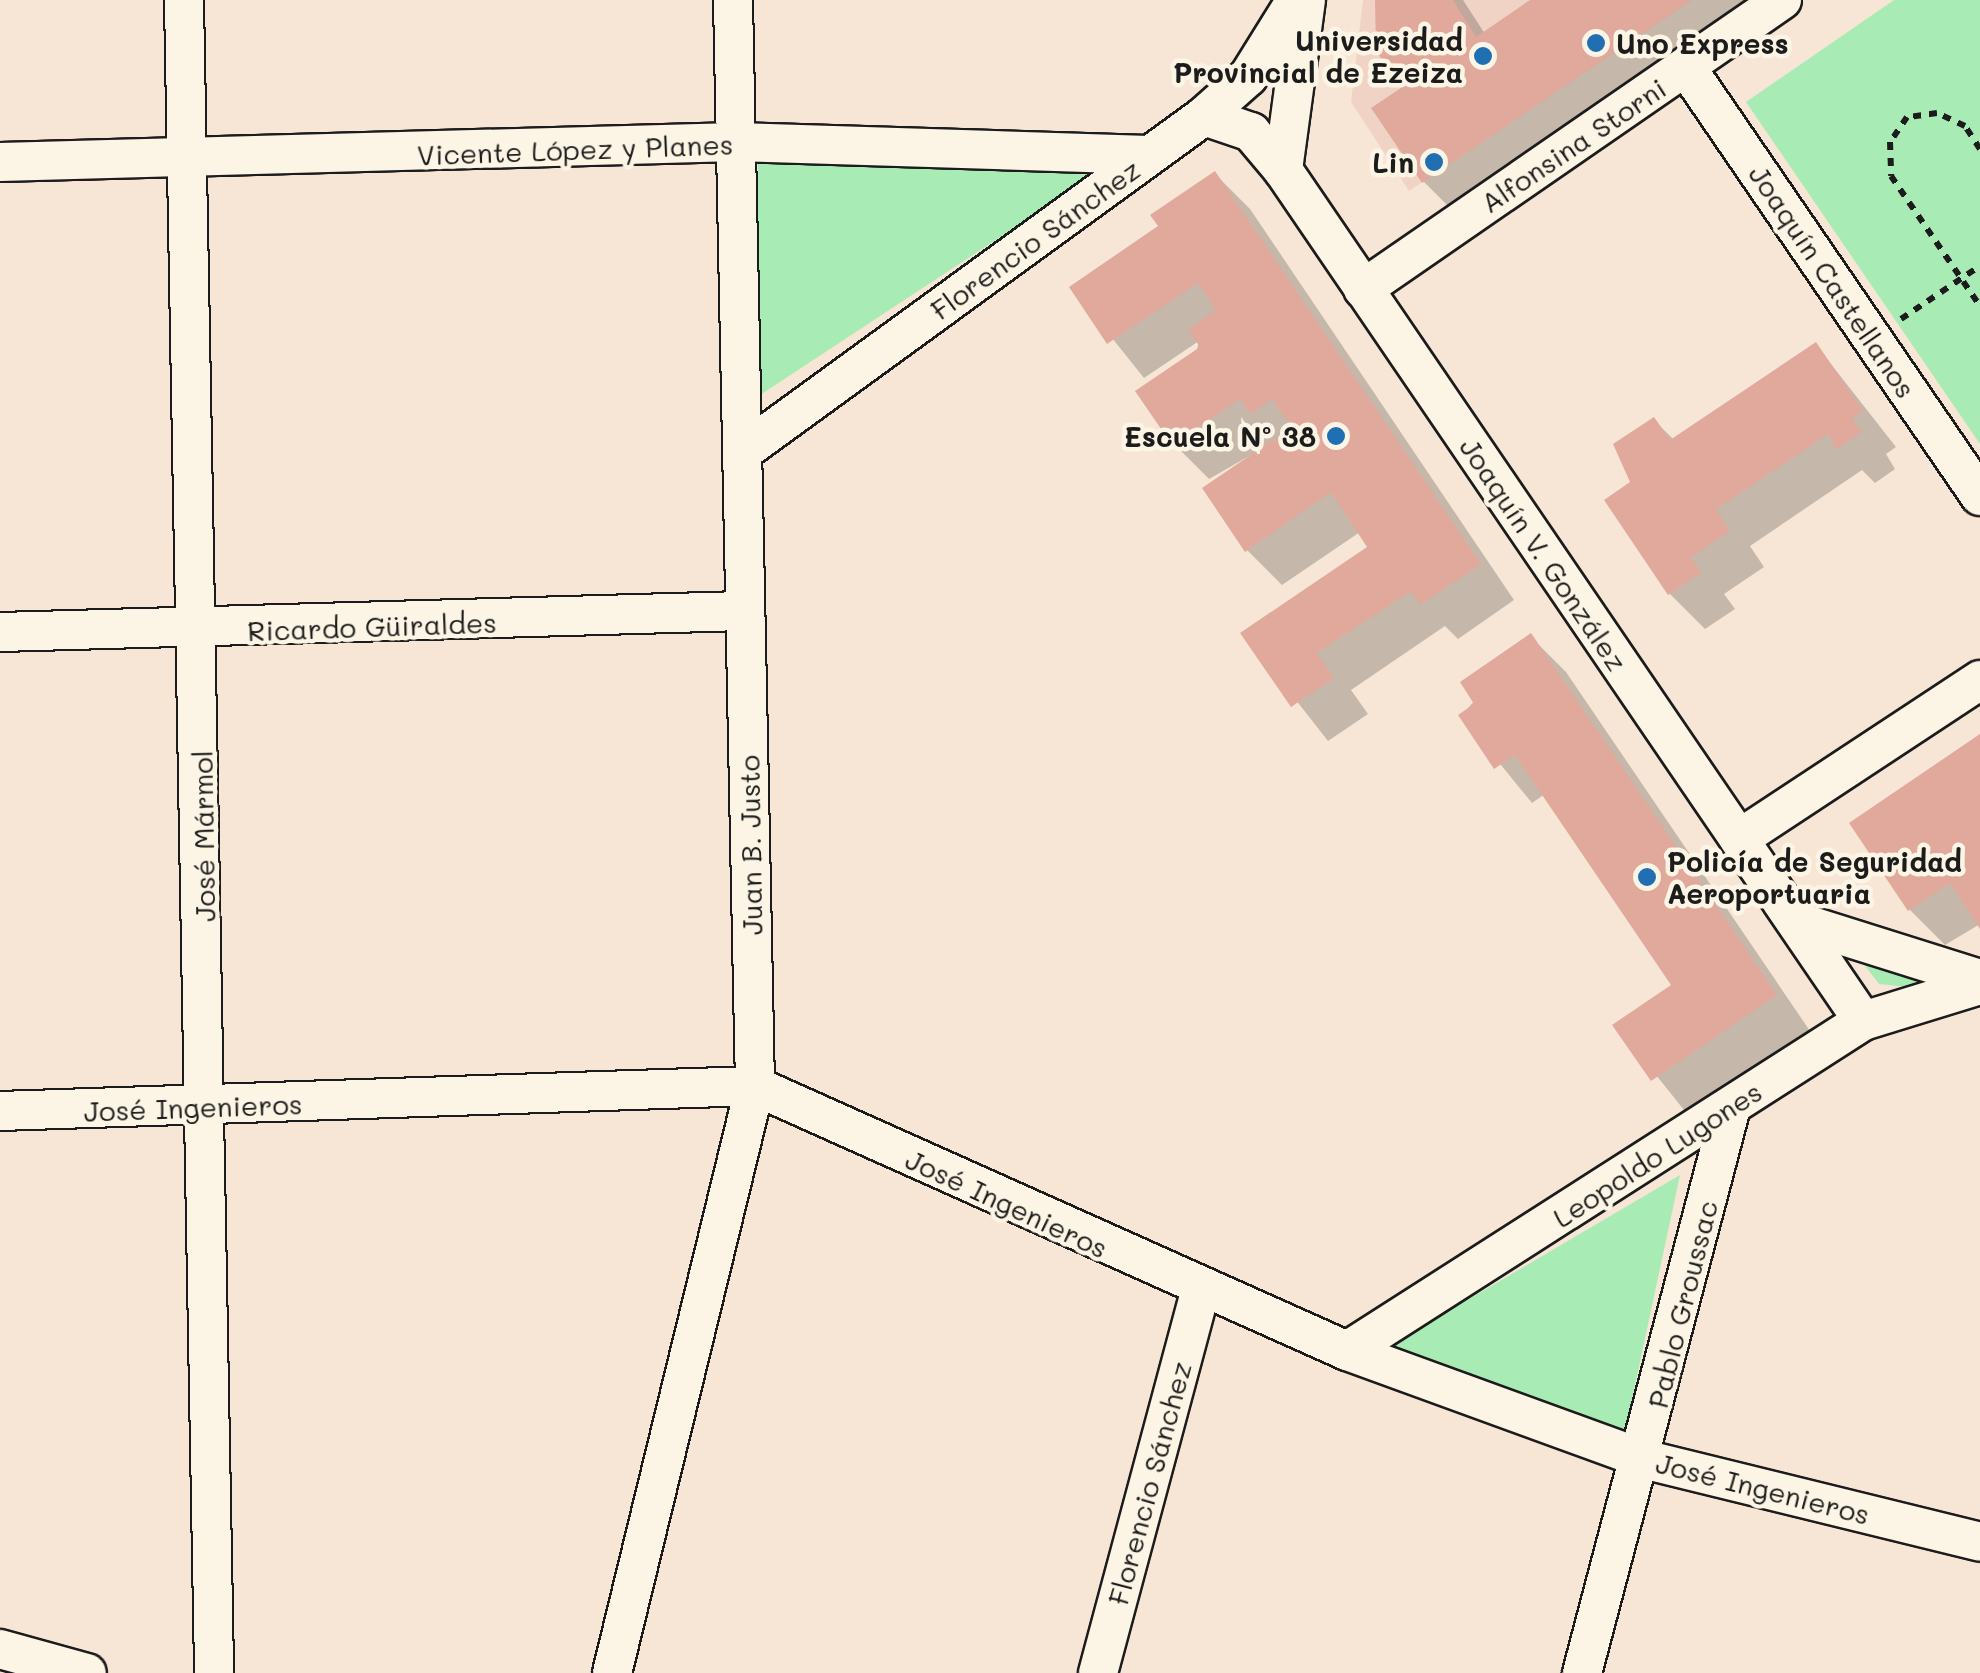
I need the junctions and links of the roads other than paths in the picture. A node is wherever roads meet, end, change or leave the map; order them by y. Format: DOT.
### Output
graph roads {
  1 [pos="184,0"];
  2 [pos="733,0"];
  3 [pos="1296,0"];
  4 [pos="1306,0"];
  5 [pos="1782,0"];
  6 [pos="1686,67"];
  7 [pos="1204,116"];
  8 [pos="736,142"];
  9 [pos="1149,155"];
  10 [pos="188,161"];
  11 [pos="0,162"];
  12 [pos="1283,170"];
  13 [pos="1363,289"];
  14 [pos="745,450"];
  15 [pos="1980,496"];
  16 [pos="744,611"];
  17 [pos="0,632"];
  18 [pos="198,633"];
  19 [pos="1980,680"];
  20 [pos="1738,839"];
  21 [pos="1799,922"];
  22 [pos="1980,982"];
  23 [pos="1863,1020"];
  24 [pos="755,1086"];
  25 [pos="209,1108"];
  26 [pos="1731,1108"];
  27 [pos="0,1111"];
  28 [pos="1200,1293"];
  29 [pos="1347,1351"];
  30 [pos="1643,1458"];
  31 [pos="1980,1542"];
  32 [pos="0,1649"];
  33 [pos="88,1673"];
  34 [pos="214,1673"];
  35 [pos="612,1673"];
  36 [pos="1098,1673"];
  37 [pos="1582,1673"];
  1 -- 10 [label="street, José Mármol"];
  2 -- 8 [label="street, Juan B. Justo"];
  3 -- 7 [label="street, Florencio Sánchez"];
  4 -- 12 [label="street"];
  5 -- 6 [label="street, Alfonsina Storni"];
  6 -- 13 [label="street, Alfonsina Storni"];
  6 -- 15 [label="street, Joaquín Castellanos"];
  7 -- 9 [label="street, Florencio Sánchez"];
  7 -- 12 [label="street, Joaquín V. González"];
  8 -- 9 [label="street, Vicente López y Planes"];
  8 -- 10 [label="street, Vicente López y Planes"];
  8 -- 14 [label="street, Juan B. Justo"];
  9 -- 14 [label="street, Florencio Sánchez"];
  10 -- 11 [label="street, Vicente López y Planes"];
  10 -- 18 [label="street, José Mármol"];
  12 -- 13 [label="street, Joaquín V. González"];
  13 -- 20 [label="street, Joaquín V. González"];
  14 -- 16 [label="street, Juan B. Justo"];
  16 -- 18 [label="street, Ricardo Güiraldes"];
  16 -- 24 [label="street, Juan B. Justo"];
  17 -- 18 [label="street, Ricardo Güiraldes"];
  18 -- 25 [label="street, José Mármol"];
  19 -- 20 [label="street"];
  20 -- 21 [label="street, Joaquín V. González"];
  21 -- 22 [label="street, Leopoldo Lugones"];
  21 -- 23 [label="street, Joaquín V. González"];
  22 -- 23 [label="street, Leopoldo Lugones"];
  23 -- 26 [label="street, Leopoldo Lugones"];
  24 -- 25 [label="street, José Ingenieros"];
  24 -- 28 [label="street, José Ingenieros"];
  24 -- 35 [label="street, Juan B. Justo"];
  25 -- 27 [label="street, José Ingenieros"];
  25 -- 34 [label="street, José Mármol"];
  26 -- 29 [label="street, Leopoldo Lugones"];
  26 -- 30 [label="street, Pablo Groussac"];
  28 -- 29 [label="street, José Ingenieros"];
  28 -- 36 [label="street, Florencio Sánchez"];
  29 -- 30 [label="street, José Ingenieros"];
  30 -- 31 [label="street, José Ingenieros"];
  30 -- 37 [label="street, Pablo Groussac"];
  32 -- 33 [label="street"];
}
